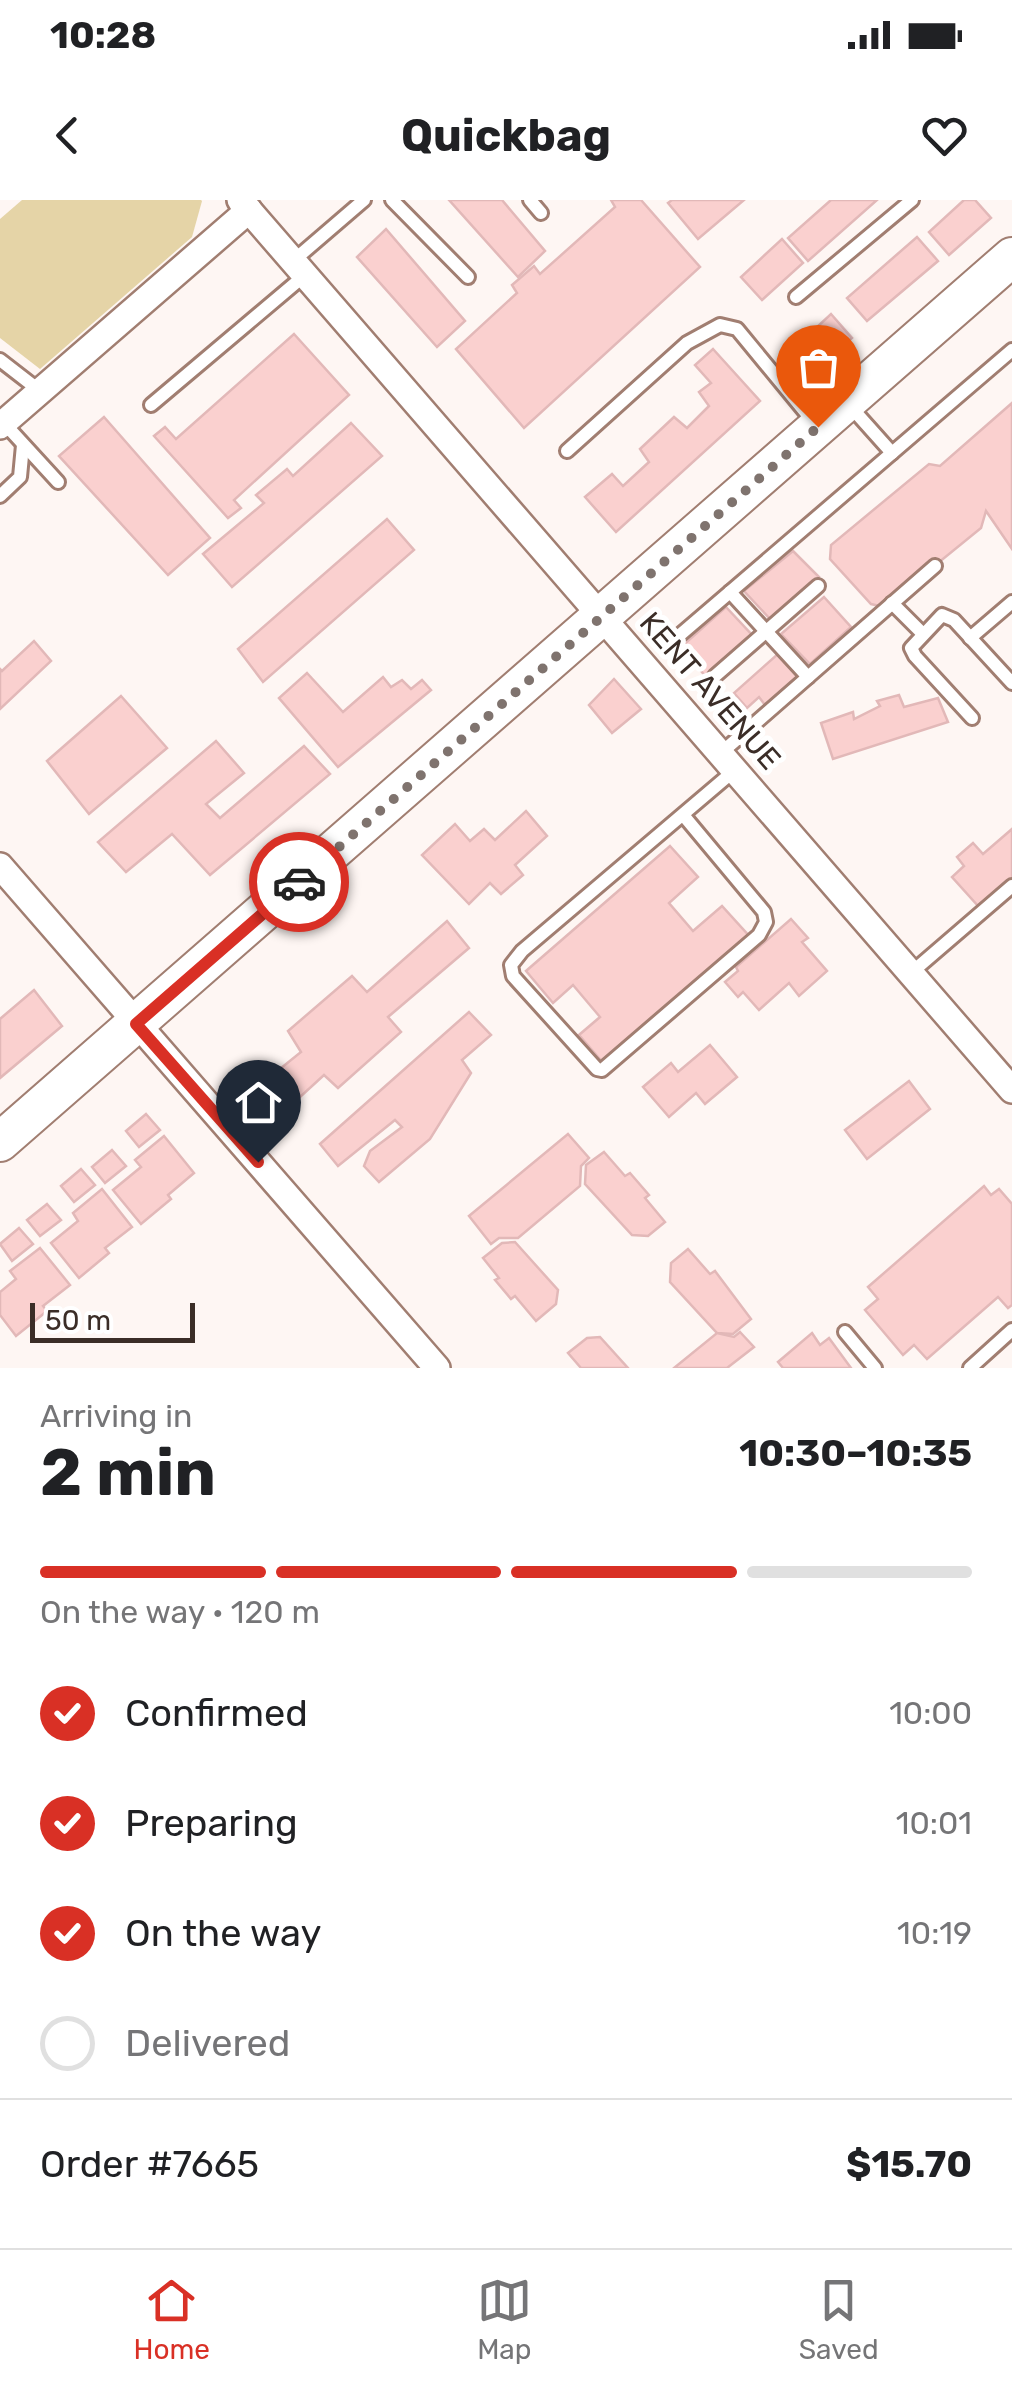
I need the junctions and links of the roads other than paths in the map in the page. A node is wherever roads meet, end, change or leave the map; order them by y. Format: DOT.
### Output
graph roads {
  1 [pos="364,200"];
  2 [pos="392,200"];
  3 [pos="530,200"];
  4 [pos="912,200"];
  5 [pos="244,205"];
  6 [pos="541,213"];
  7 [pos="1012,257"];
  8 [pos="299,268"];
  9 [pos="468,277"];
  10 [pos="796,297"];
  11 [pos="1012,350"];
  12 [pos="0,360"];
  13 [pos="40,391"];
  14 [pos="846,402"];
  15 [pos="151,405"];
  16 [pos="2,424"];
  17 [pos="818,427"];
  18 [pos="23,445"];
  19 [pos="566,451"];
  20 [pos="892,453"];
  21 [pos="58,482"];
  22 [pos="0,496"];
  23 [pos="934,566"];
  24 [pos="818,586"];
  25 [pos="730,592"];
  26 [pos="1012,602"];
  27 [pos="892,603"];
  28 [pos="603,617"];
  29 [pos="765,630"];
  30 [pos="922,633"];
  31 [pos="681,634"];
  32 [pos="970,638"];
  33 [pos="715,676"];
  34 [pos="808,678"];
  35 [pos="1012,683"];
  36 [pos="972,718"];
  37 [pos="728,762"];
  38 [pos="684,816"];
  39 [pos="0,866"];
  40 [pos="1012,886"];
  41 [pos="911,973"];
  42 [pos="136,1024"];
  43 [pos="1012,1090"];
  44 [pos="0,1142"];
  45 [pos="1012,1330"];
  46 [pos="845,1332"];
  47 [pos="437,1368"];
  48 [pos="875,1368"];
  49 [pos="970,1368"];
  1 -- 8 [label="lane"];
  2 -- 9 [label="lane"];
  3 -- 6 [label="lane"];
  4 -- 10 [label="lane"];
  5 -- 8 [label="street, KENT AVENUE"];
  5 -- 13 [label="street"];
  7 -- 14 [label="street"];
  8 -- 15 [label="lane"];
  8 -- 28 [label="street, KENT AVENUE"];
  11 -- 20 [label="lane"];
  12 -- 13 [label="lane"];
  13 -- 16 [label="street"];
  14 -- 17 [label="street"];
  14 -- 20 [label="lane"];
  16 -- 18 [label="lane"];
  17 -- 19 [label="lane"];
  17 -- 28 [label="street"];
  18 -- 21 [label="lane"];
  18 -- 22 [label="lane"];
  20 -- 25 [label="lane"];
  23 -- 27 [label="lane"];
  24 -- 29 [label="lane"];
  25 -- 29 [label="lane"];
  25 -- 31 [label="lane"];
  26 -- 32 [label="lane"];
  27 -- 30 [label="lane"];
  27 -- 34 [label="lane"];
  28 -- 37 [label="street, KENT AVENUE"];
  28 -- 42 [label="street"];
  29 -- 33 [label="lane"];
  29 -- 34 [label="lane"];
  30 -- 32 [label="lane"];
  30 -- 36 [label="lane"];
  32 -- 35 [label="lane"];
  34 -- 37 [label="lane"];
  37 -- 38 [label="lane"];
  37 -- 41 [label="street, KENT AVENUE"];
  38 -- 38 [label="lane"];
  39 -- 42 [label="street"];
  40 -- 41 [label="lane"];
  41 -- 43 [label="street, KENT AVENUE"];
  42 -- 44 [label="street"];
  42 -- 47 [label="street"];
  45 -- 49 [label="lane"];
  46 -- 48 [label="lane"];
}
